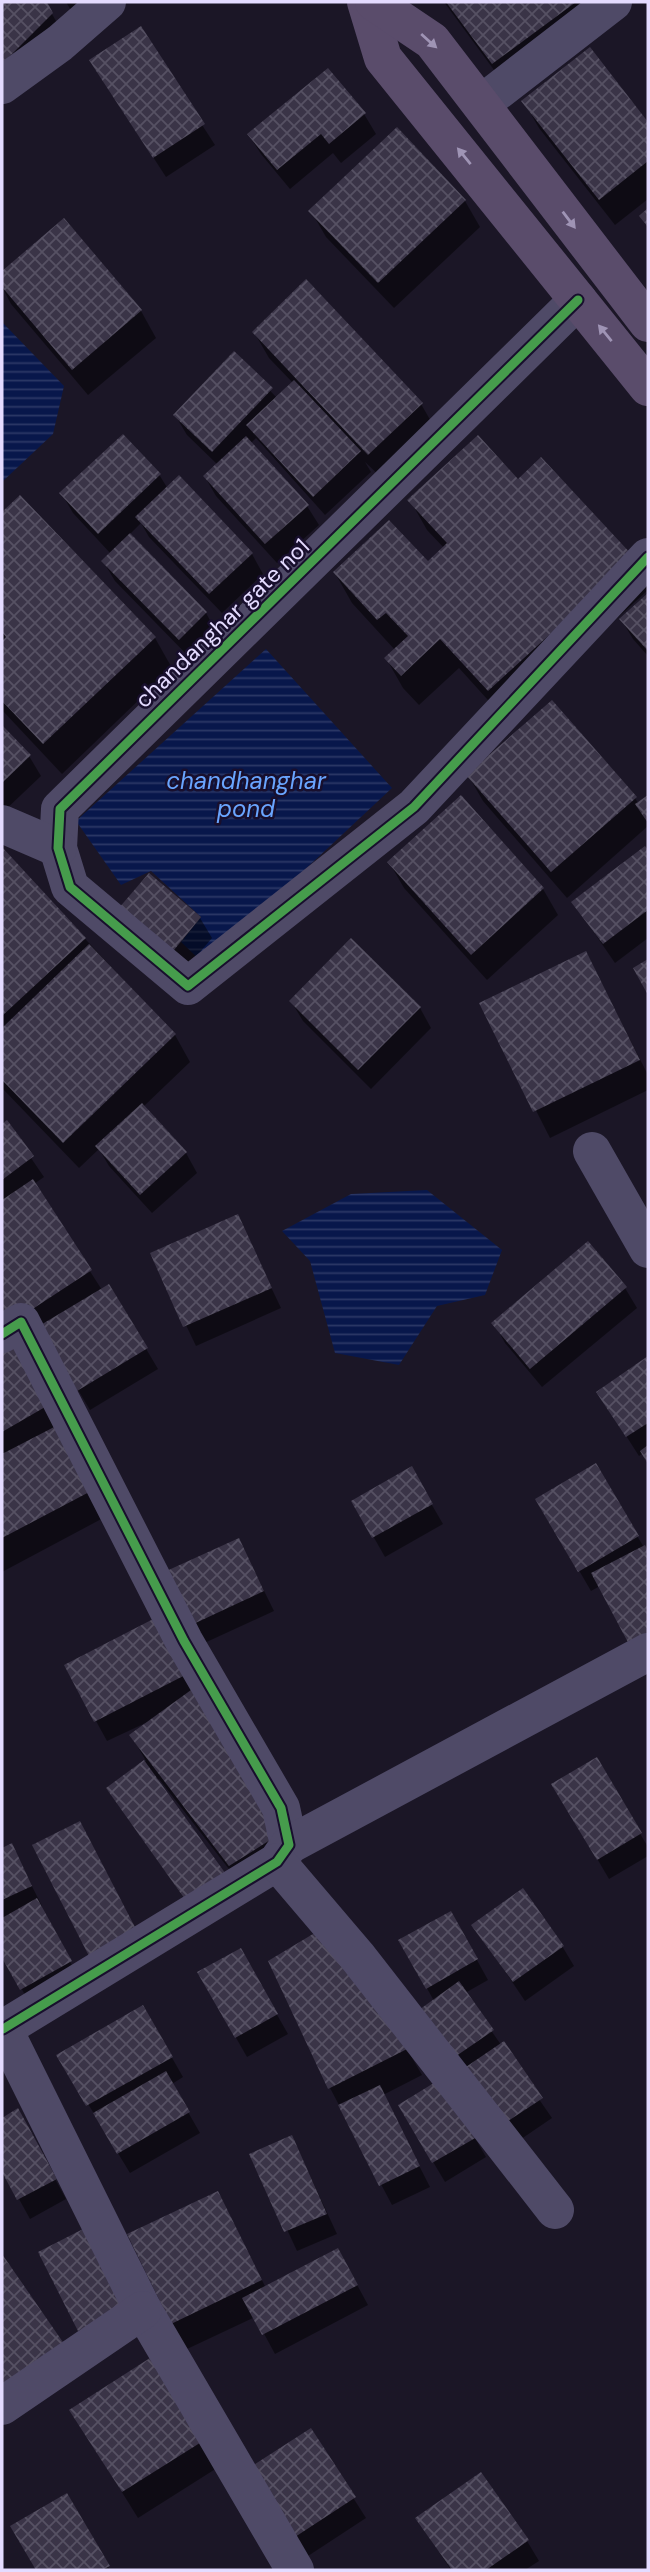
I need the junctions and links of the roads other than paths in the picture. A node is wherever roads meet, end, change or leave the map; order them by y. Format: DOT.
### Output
graph roads {
  1 [pos="107,2"];
  2 [pos="366,2"];
  3 [pos="374,2"];
  4 [pos="613,2"];
  5 [pos="2,85"];
  6 [pos="481,104"];
  7 [pos="578,300"];
  8 [pos="648,323"];
  9 [pos="648,387"];
  10 [pos="648,557"];
  11 [pos="2,824"];
  12 [pos="58,848"];
  13 [pos="592,1151"];
  14 [pos="648,1249"];
  15 [pos="2,1334"];
  16 [pos="648,1652"];
  17 [pos="283,1854"];
  18 [pos="3,2027"];
  19 [pos="555,2210"];
  20 [pos="144,2310"];
  21 [pos="2,2406"];
  22 [pos="295,2570"];
  1 -- 5 [label="street"];
  7 -- 2 [label="main road, one-way"];
  3 -- 6 [label="main road, one-way"];
  4 -- 6 [label="street"];
  6 -- 8 [label="main road, one-way"];
  9 -- 7 [label="main road, one-way"];
  7 -- 12 [label="street, chandanghar gate no1"];
  10 -- 12 [label="street, chandanghar gate no1"];
  11 -- 12 [label="street"];
  13 -- 14 [label="street"];
  15 -- 17 [label="street"];
  16 -- 17 [label="street"];
  17 -- 18 [label="street"];
  17 -- 19 [label="street"];
  18 -- 20 [label="street"];
  20 -- 21 [label="street"];
  20 -- 22 [label="street"];
}
